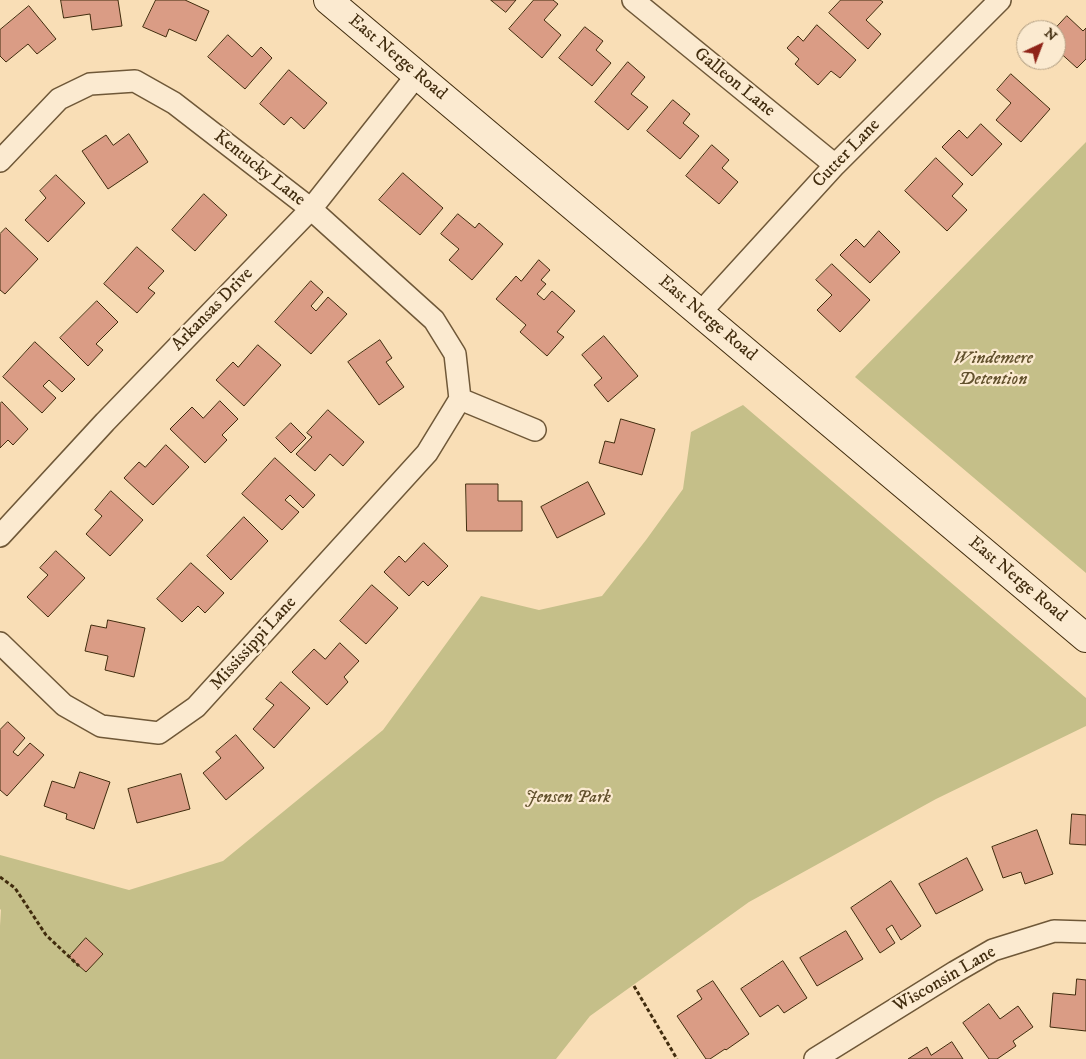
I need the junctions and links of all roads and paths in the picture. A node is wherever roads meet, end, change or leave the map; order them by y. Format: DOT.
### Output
graph roads {
  1 [pos="328,0"];
  2 [pos="633,0"];
  3 [pos="1000,0"];
  4 [pos="417,75"];
  5 [pos="0,161"];
  6 [pos="835,165"];
  7 [pos="311,209"];
  8 [pos="700,313"];
  9 [pos="460,399"];
  10 [pos="535,430"];
  11 [pos="0,536"];
  12 [pos="1086,638"];
  13 [pos="0,643"];
  14 [pos="0,877"];
  15 [pos="1086,932"];
  16 [pos="79,966"];
  17 [pos="634,986"];
  18 [pos="678,1059"];
  19 [pos="815,1059"];
  1 -- 4 [label="main road, East Nerge Road"];
  2 -- 6 [label="street, Galleon Lane"];
  3 -- 6 [label="street, Cutter Lane"];
  4 -- 7 [label="street, Arkansas Drive"];
  4 -- 8 [label="main road, East Nerge Road"];
  5 -- 7 [label="street, Kentucky Lane"];
  6 -- 8 [label="street, Cutter Lane"];
  7 -- 9 [label="street, Kentucky Lane"];
  7 -- 11 [label="street, Arkansas Drive"];
  8 -- 12 [label="main road, East Nerge Road"];
  9 -- 10 [label="street"];
  9 -- 13 [label="street, Mississippi Lane"];
  14 -- 16 [label="path"];
  15 -- 19 [label="street, Wisconsin Lane"];
  17 -- 18 [label="path"];
}
